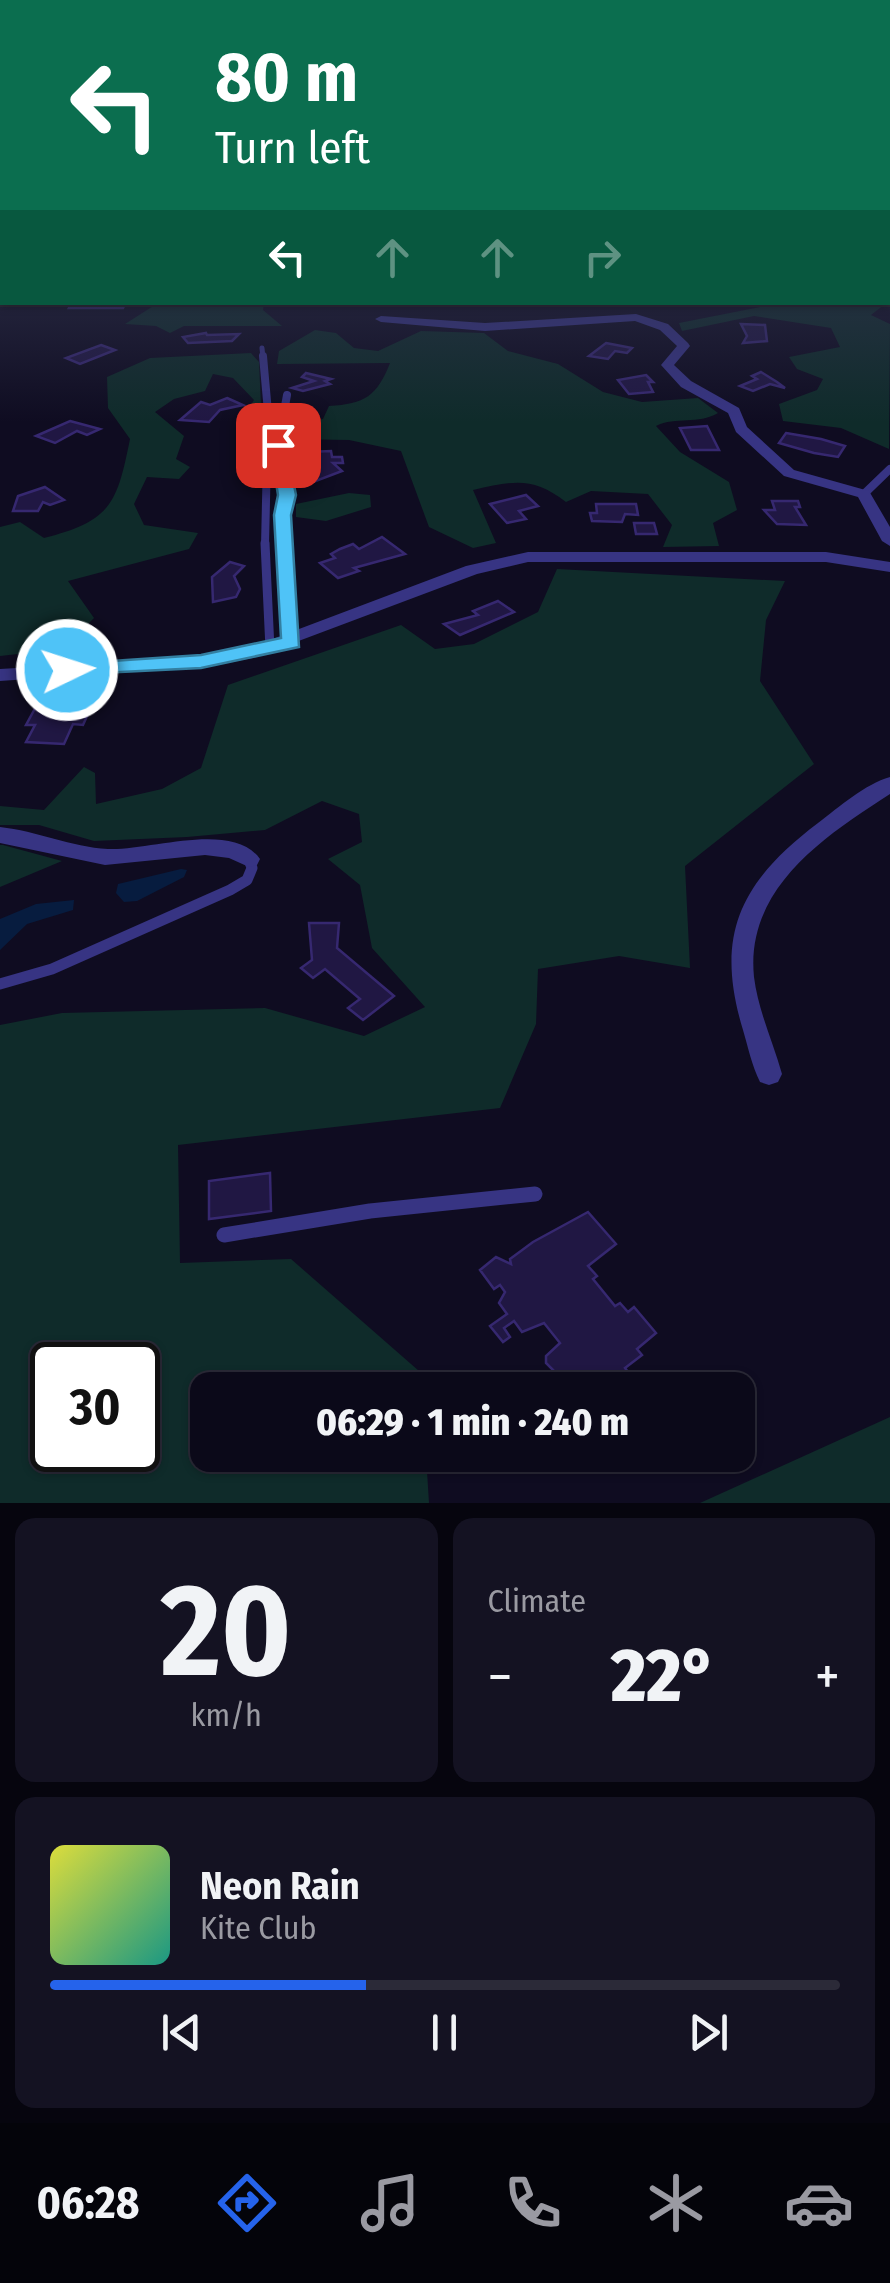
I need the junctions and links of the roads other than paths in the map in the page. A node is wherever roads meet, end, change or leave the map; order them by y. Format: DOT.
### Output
graph roads {
  1 [pos="381,319"];
  2 [pos="262,348"];
  3 [pos="287,395"];
  4 [pos="890,470"];
  5 [pos="864,494"];
  6 [pos="890,542"];
  7 [pos="890,566"];
  8 [pos="292,642"];
  9 [pos="270,648"];
  10 [pos="0,675"];
  11 [pos="890,784"];
  12 [pos="0,835"];
  13 [pos="249,860"];
  14 [pos="0,984"];
  15 [pos="769,1074"];
  16 [pos="535,1194"];
  17 [pos="224,1235"];
  1 -- 5 [label="street"];
  2 -- 9 [label="lane"];
  3 -- 8 [label="lane"];
  4 -- 5 [label="lane"];
  5 -- 6 [label="street"];
  7 -- 8 [label="street"];
  8 -- 9 [label="street"];
  9 -- 10 [label="street"];
  11 -- 15 [label="street"];
  12 -- 13 [label="street"];
  13 -- 14 [label="lane"];
  16 -- 17 [label="lane"];
}
